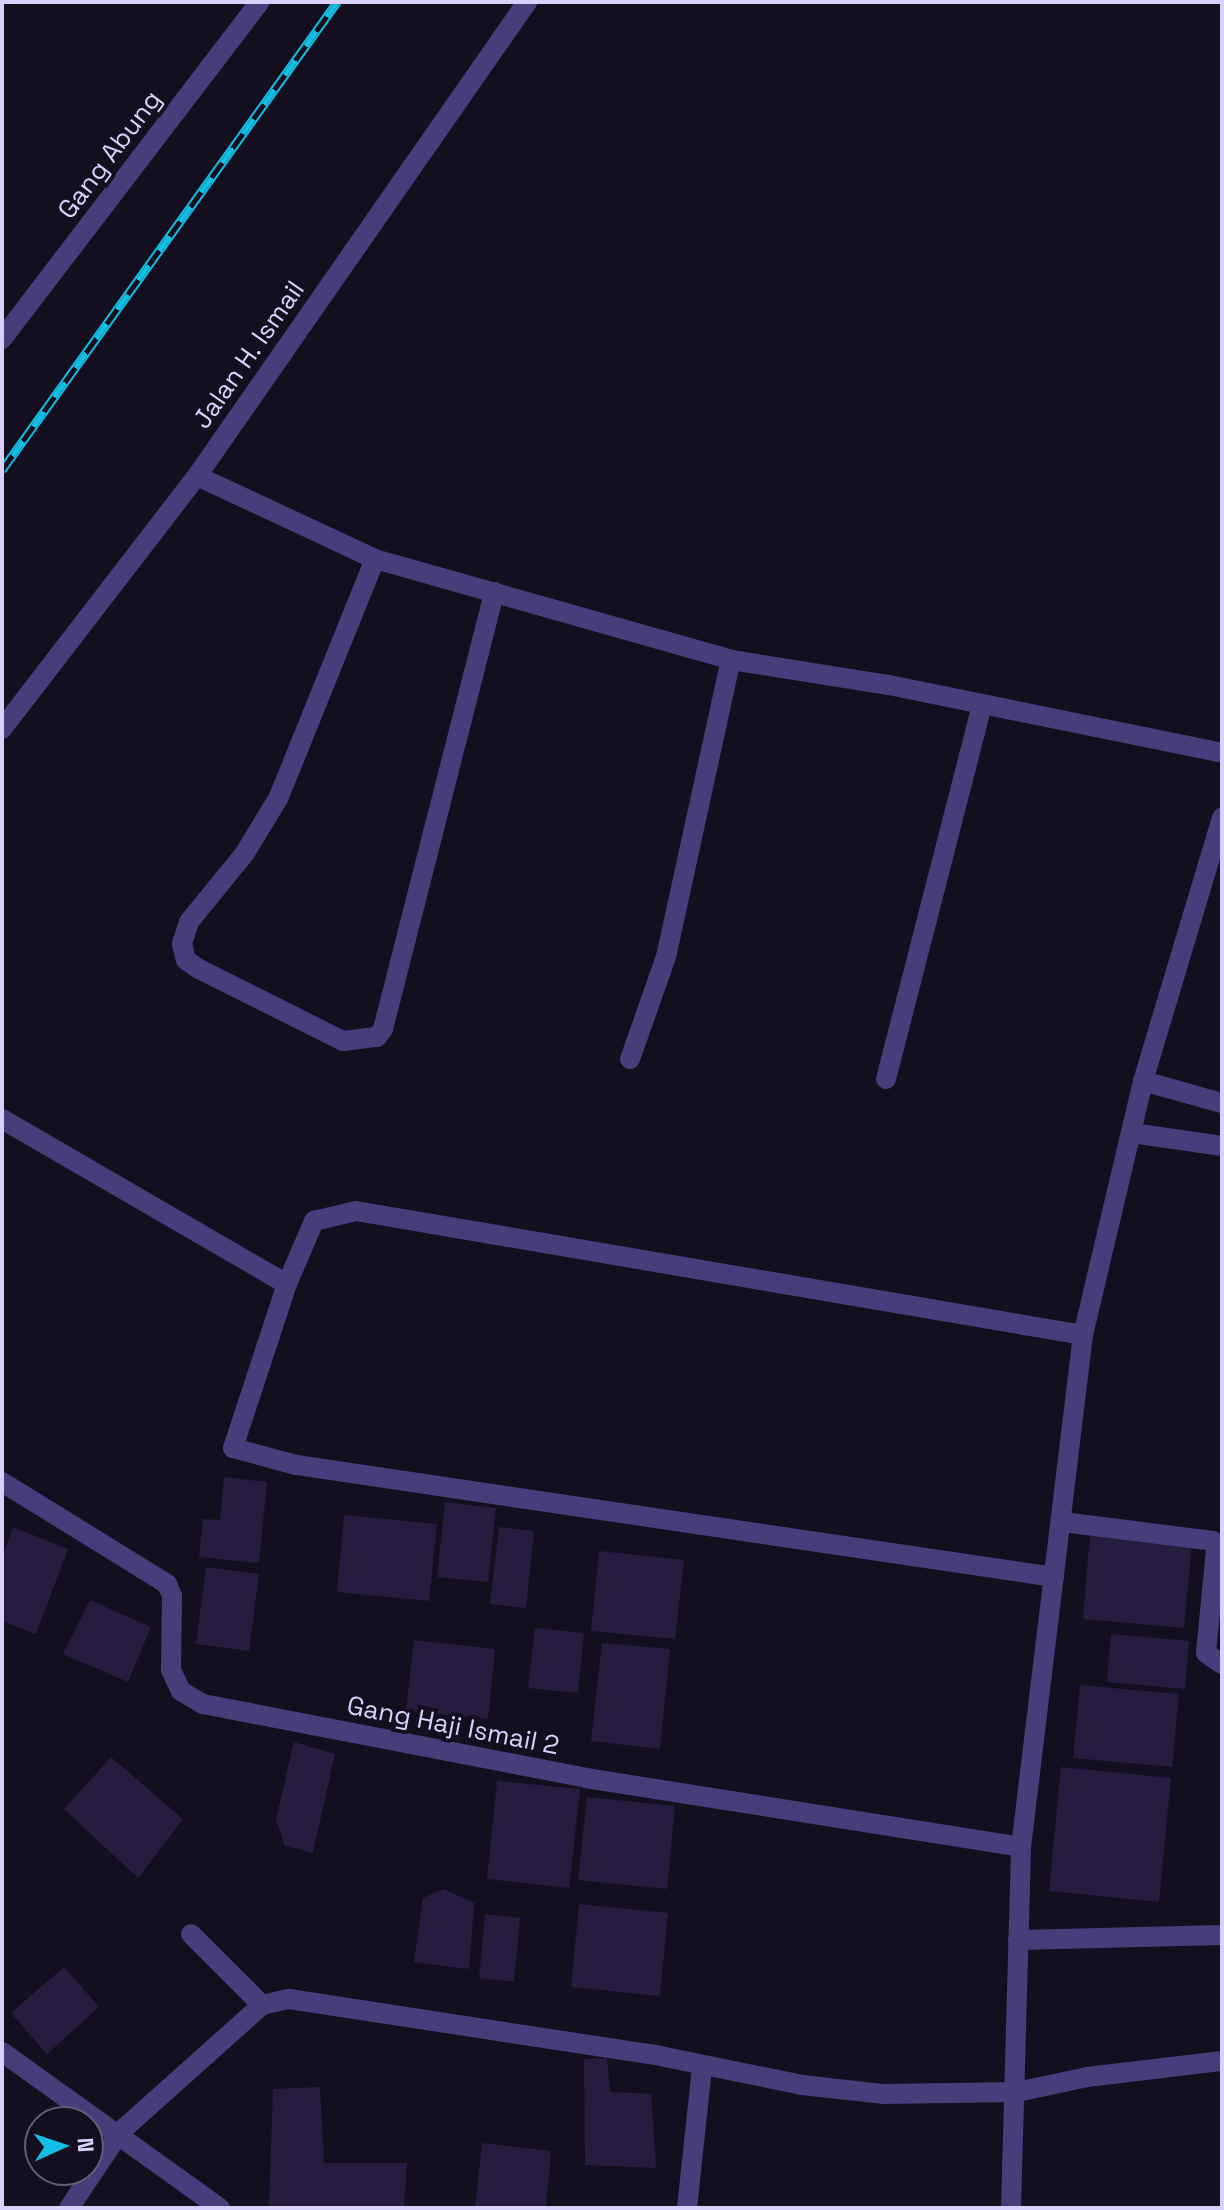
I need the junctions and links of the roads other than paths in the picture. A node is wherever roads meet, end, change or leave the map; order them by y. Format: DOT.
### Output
graph roads {
  1 [pos="260,2"];
  2 [pos="527,2"];
  3 [pos="2,339"];
  4 [pos="197,476"];
  5 [pos="375,559"];
  6 [pos="494,592"];
  7 [pos="731,660"];
  8 [pos="982,705"];
  9 [pos="2,729"];
  10 [pos="1222,753"];
  11 [pos="1222,818"];
  12 [pos="630,1059"];
  13 [pos="886,1079"];
  14 [pos="1143,1081"];
  15 [pos="1222,1103"];
  16 [pos="2,1119"];
  17 [pos="1132,1133"];
  18 [pos="1222,1146"];
  19 [pos="287,1284"];
  20 [pos="1083,1335"];
  21 [pos="2,1482"];
  22 [pos="1063,1522"];
  23 [pos="1054,1577"];
  24 [pos="1222,1664"];
  25 [pos="1021,1847"];
  26 [pos="191,1934"];
  27 [pos="1222,1935"];
  28 [pos="1018,1940"];
  29 [pos="262,2005"];
  30 [pos="2,2052"];
  31 [pos="1222,2061"];
  32 [pos="702,2068"];
  33 [pos="1017,2092"];
  34 [pos="120,2132"];
  35 [pos="69,2208"];
  36 [pos="220,2208"];
  37 [pos="687,2208"];
  38 [pos="1011,2208"];
  1 -- 3 [label="street, Gang Abung"];
  2 -- 4 [label="street, Jalan H. Ismail"];
  4 -- 5 [label="street"];
  4 -- 9 [label="street, Jalan H. Ismail"];
  5 -- 6 [label="street"];
  5 -- 6 [label="street"];
  6 -- 7 [label="street"];
  7 -- 8 [label="street"];
  7 -- 12 [label="street"];
  8 -- 10 [label="street"];
  8 -- 13 [label="street"];
  11 -- 14 [label="street"];
  14 -- 15 [label="street"];
  14 -- 17 [label="street"];
  16 -- 19 [label="street"];
  17 -- 18 [label="street"];
  17 -- 20 [label="street"];
  19 -- 20 [label="street"];
  19 -- 23 [label="street"];
  20 -- 22 [label="street"];
  21 -- 25 [label="street, Gang Haji Ismail 2"];
  22 -- 23 [label="street"];
  22 -- 24 [label="street"];
  23 -- 25 [label="street"];
  25 -- 28 [label="street"];
  26 -- 29 [label="street"];
  27 -- 28 [label="street"];
  28 -- 33 [label="street"];
  29 -- 32 [label="street"];
  29 -- 34 [label="street"];
  30 -- 34 [label="street"];
  31 -- 33 [label="street"];
  32 -- 33 [label="street"];
  32 -- 37 [label="street"];
  33 -- 38 [label="street"];
  34 -- 35 [label="street"];
  34 -- 36 [label="street"];
}
